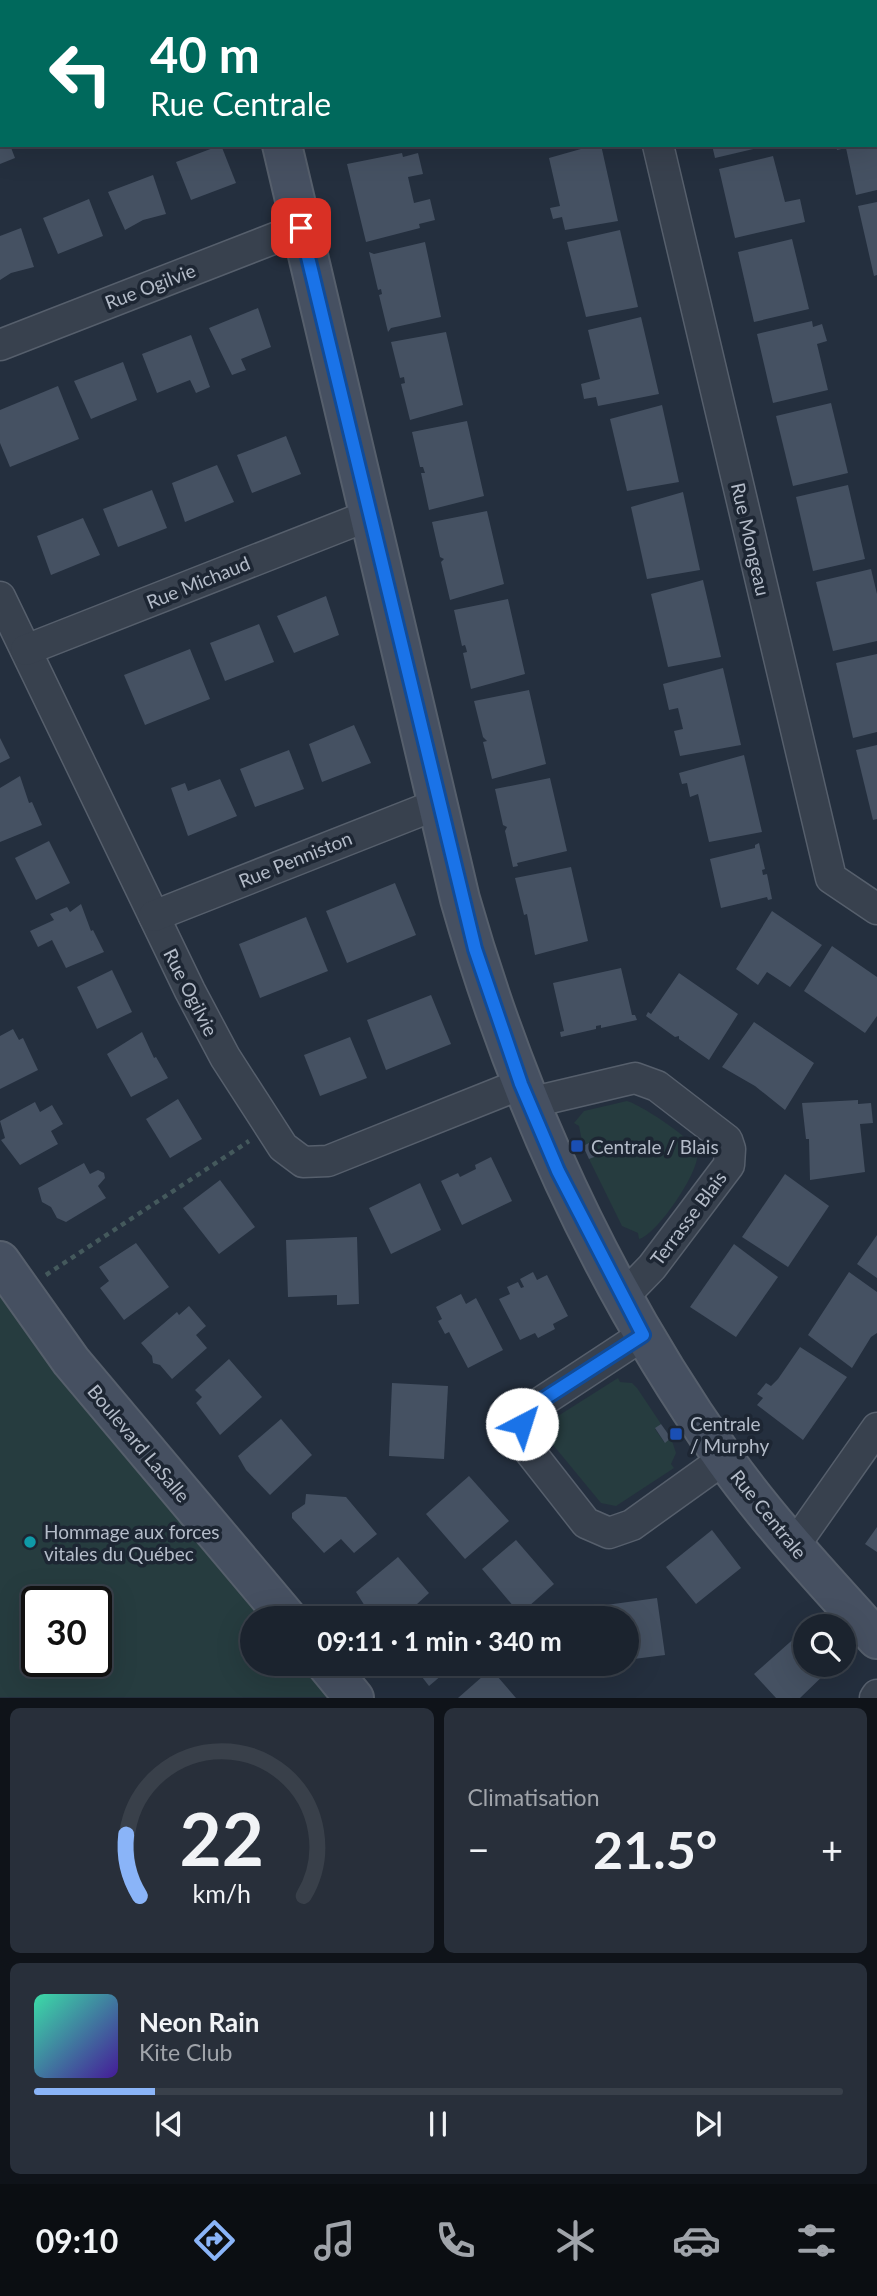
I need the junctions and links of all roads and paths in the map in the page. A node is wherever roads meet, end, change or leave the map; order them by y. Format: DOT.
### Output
graph roads {
  1 [pos="282,147"];
  2 [pos="658,147"];
  3 [pos="301,228"];
  4 [pos="0,345"];
  5 [pos="370,515"];
  6 [pos="0,597"];
  7 [pos="26,650"];
  8 [pos="438,804"];
  9 [pos="877,909"];
  10 [pos="154,916"];
  11 [pos="525,1093"];
  12 [pos="249,1141"];
  13 [pos="0,1261"];
  14 [pos="38,1281"];
  15 [pos="622,1298"];
  16 [pos="643,1335"];
  17 [pos="877,1428"];
  18 [pos="724,1459"];
  19 [pos="794,1546"];
  20 [pos="277,1606"];
  21 [pos="877,1639"];
  22 [pos="336,1676"];
  23 [pos="354,1698"];
  1 -- 3 [label="street, Rue Centrale"];
  2 -- 9 [label="street, Rue Mongeau"];
  3 -- 4 [label="street, Rue Ogilvie"];
  3 -- 5 [label="street, Rue Centrale"];
  5 -- 7 [label="street, Rue Michaud"];
  5 -- 8 [label="street, Rue Centrale"];
  6 -- 7 [label="street, Rue Ogilvie"];
  7 -- 10 [label="street, Rue Ogilvie"];
  8 -- 10 [label="street, Rue Penniston"];
  8 -- 11 [label="street, Rue Centrale"];
  10 -- 11 [label="street, Rue Ogilvie"];
  11 -- 15 [label="street, Rue Centrale"];
  11 -- 15 [label="street, Terrasse Blais"];
  12 -- 14 [label="path"];
  13 -- 20 [label="street, Boulevard LaSalle"];
  15 -- 16 [label="street, Rue Centrale"];
  16 -- 18 [label="street, Rue Centrale"];
  16 -- 18 [label="street"];
  17 -- 19 [label="street"];
  18 -- 19 [label="street, Rue Centrale"];
  19 -- 21 [label="street, Rue Centrale"];
  22 -- 23 [label="street"];
}
